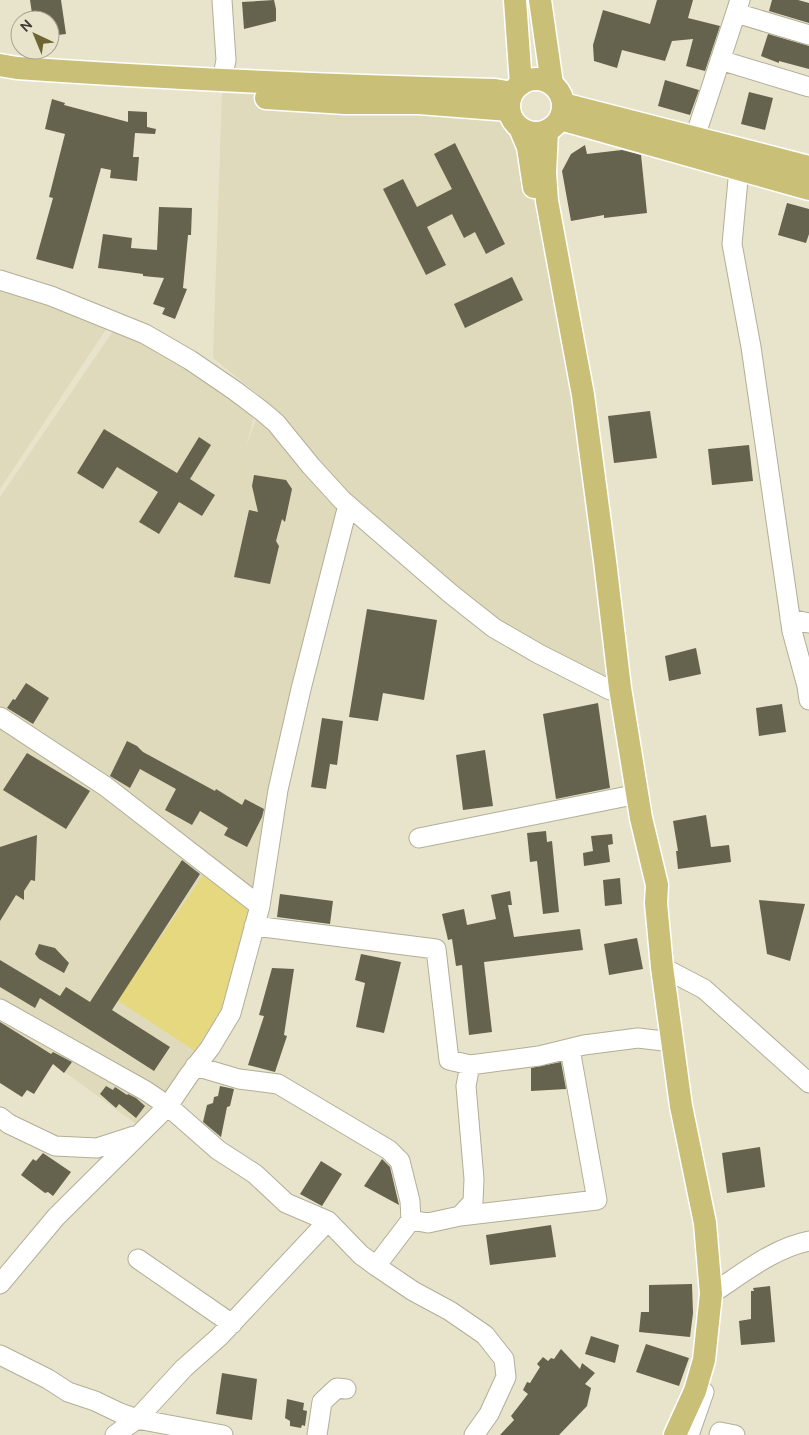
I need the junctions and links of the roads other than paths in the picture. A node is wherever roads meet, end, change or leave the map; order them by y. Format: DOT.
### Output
graph roads {
  1 [pos="222,0"];
  2 [pos="515,0"];
  3 [pos="540,0"];
  4 [pos="738,7"];
  5 [pos="809,35"];
  6 [pos="720,60"];
  7 [pos="0,66"];
  8 [pos="0,79"];
  9 [pos="222,81"];
  10 [pos="552,84"];
  11 [pos="809,86"];
  12 [pos="516,104"];
  13 [pos="557,118"];
  14 [pos="695,137"];
  15 [pos="809,167"];
  16 [pos="739,169"];
  17 [pos="809,189"];
  18 [pos="0,280"];
  19 [pos="348,505"];
  20 [pos="790,619"];
  21 [pos="809,623"];
  22 [pos="615,689"];
  23 [pos="809,700"];
  24 [pos="0,717"];
  25 [pos="628,796"];
  26 [pos="419,838"];
  27 [pos="656,903"];
  28 [pos="260,906"];
  29 [pos="254,926"];
  30 [pos="662,967"];
  31 [pos="0,1008"];
  32 [pos="672,1042"];
  33 [pos="570,1049"];
  34 [pos="470,1065"];
  35 [pos="196,1066"];
  36 [pos="809,1083"];
  37 [pos="168,1106"];
  38 [pos="0,1117"];
  39 [pos="138,1135"];
  40 [pos="460,1216"];
  41 [pos="411,1220"];
  42 [pos="328,1221"];
  43 [pos="809,1241"];
  44 [pos="138,1258"];
  45 [pos="376,1266"];
  46 [pos="0,1284"];
  47 [pos="711,1294"];
  48 [pos="709,1323"];
  49 [pos="232,1324"];
  50 [pos="0,1354"];
  51 [pos="346,1389"];
  52 [pos="137,1419"];
  53 [pos="115,1435"];
  54 [pos="223,1435"];
  55 [pos="317,1435"];
  56 [pos="474,1435"];
  57 [pos="675,1435"];
  58 [pos="689,1435"];
  59 [pos="719,1435"];
  60 [pos="735,1435"];
  1 -- 9 [label="street"];
  2 -- 12 [label="main road"];
  3 -- 10 [label="main road"];
  4 -- 5 [label="street"];
  4 -- 6 [label="street"];
  6 -- 11 [label="street"];
  6 -- 14 [label="street"];
  7 -- 9 [label="main road"];
  8 -- 12 [label="main road"];
  9 -- 12 [label="main road"];
  10 -- 12 [label="main road"];
  10 -- 13 [label="main road"];
  12 -- 13 [label="main road"];
  12 -- 22 [label="main road"];
  13 -- 14 [label="main road"];
  13 -- 16 [label="main road"];
  13 -- 22 [label="main road"];
  14 -- 15 [label="main road"];
  16 -- 17 [label="main road"];
  16 -- 20 [label="street"];
  18 -- 19 [label="street"];
  19 -- 22 [label="street"];
  19 -- 28 [label="street"];
  20 -- 21 [label="street"];
  20 -- 23 [label="street"];
  22 -- 25 [label="main road"];
  22 -- 27 [label="main road"];
  24 -- 28 [label="street"];
  25 -- 26 [label="street"];
  25 -- 27 [label="main road"];
  27 -- 30 [label="main road"];
  28 -- 29 [label="street"];
  29 -- 34 [label="street"];
  29 -- 35 [label="street"];
  30 -- 32 [label="main road"];
  30 -- 36 [label="street"];
  31 -- 37 [label="street"];
  32 -- 33 [label="street"];
  32 -- 47 [label="main road"];
  33 -- 34 [label="street"];
  33 -- 40 [label="street"];
  34 -- 40 [label="street"];
  35 -- 37 [label="street"];
  35 -- 41 [label="street"];
  37 -- 39 [label="street"];
  37 -- 42 [label="street"];
  38 -- 39 [label="street"];
  39 -- 46 [label="street"];
  40 -- 41 [label="street"];
  41 -- 45 [label="street"];
  42 -- 45 [label="street"];
  42 -- 49 [label="street"];
  43 -- 47 [label="street"];
  44 -- 49 [label="street"];
  45 -- 56 [label="street"];
  47 -- 48 [label="main road"];
  48 -- 57 [label="main road"];
  48 -- 58 [label="street"];
  49 -- 52 [label="street"];
  50 -- 52 [label="street"];
  51 -- 55 [label="street"];
  52 -- 53 [label="street"];
  52 -- 54 [label="street"];
  59 -- 60 [label="street"];
}
